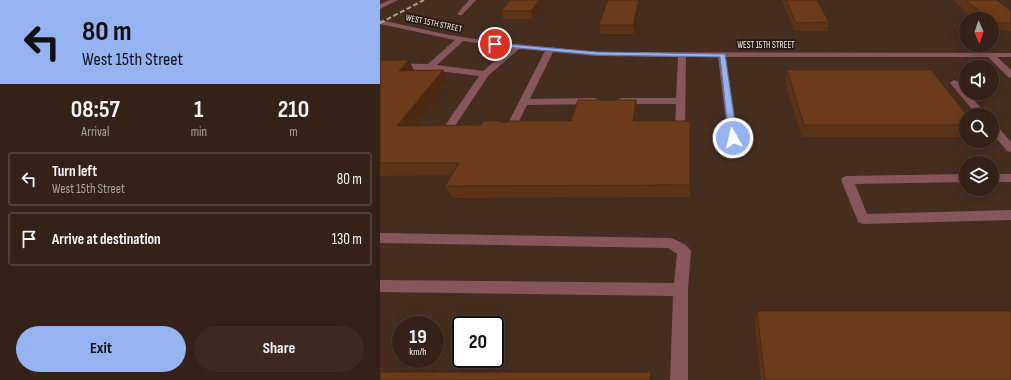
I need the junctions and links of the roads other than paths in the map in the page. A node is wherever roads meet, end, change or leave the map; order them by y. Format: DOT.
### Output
graph roads {
  1 [pos="395,0"];
  2 [pos="473,0"];
  3 [pos="380,7"];
  4 [pos="460,14"];
  5 [pos="380,22"];
  6 [pos="461,39"];
  7 [pos="516,47"];
  8 [pos="550,50"];
  9 [pos="682,55"];
  10 [pos="722,55"];
  11 [pos="990,55"];
  12 [pos="1011,55"];
  13 [pos="380,66"];
  14 [pos="430,67"];
  15 [pos="485,74"];
  16 [pos="1011,75"];
  17 [pos="954,83"];
  18 [pos="680,101"];
  19 [pos="524,102"];
  20 [pos="976,108"];
  21 [pos="680,129"];
  22 [pos="447,130"];
  23 [pos="509,131"];
  24 [pos="999,135"];
  25 [pos="733,138"];
  26 [pos="1011,149"];
  27 [pos="959,178"];
  28 [pos="999,178"];
  29 [pos="1011,178"];
  30 [pos="1011,215"];
  31 [pos="380,238"];
  32 [pos="380,286"];
  33 [pos="681,290"];
  34 [pos="679,380"];
  1 -- 3 [label="street"];
  2 -- 4 [label="street"];
  5 -- 6 [label="street, WEST 15TH STREET"];
  6 -- 7 [label="street, WEST 15TH STREET"];
  6 -- 14 [label="street"];
  7 -- 8 [label="street, WEST 15TH STREET"];
  7 -- 15 [label="street"];
  8 -- 9 [label="street, WEST 15TH STREET"];
  8 -- 19 [label="street"];
  9 -- 10 [label="street, WEST 15TH STREET"];
  9 -- 18 [label="street"];
  10 -- 11 [label="street, WEST 15TH STREET"];
  10 -- 25 [label="street"];
  11 -- 12 [label="street, WEST 15TH STREET"];
  11 -- 16 [label="street"];
  13 -- 14 [label="street"];
  14 -- 15 [label="street"];
  15 -- 22 [label="street"];
  17 -- 20 [label="street"];
  18 -- 19 [label="street"];
  18 -- 21 [label="street"];
  19 -- 23 [label="street"];
  24 -- 26 [label="street"];
  27 -- 30 [label="street"];
  28 -- 29 [label="street"];
  31 -- 33 [label="street"];
  32 -- 33 [label="street"];
  33 -- 34 [label="street"];
}
